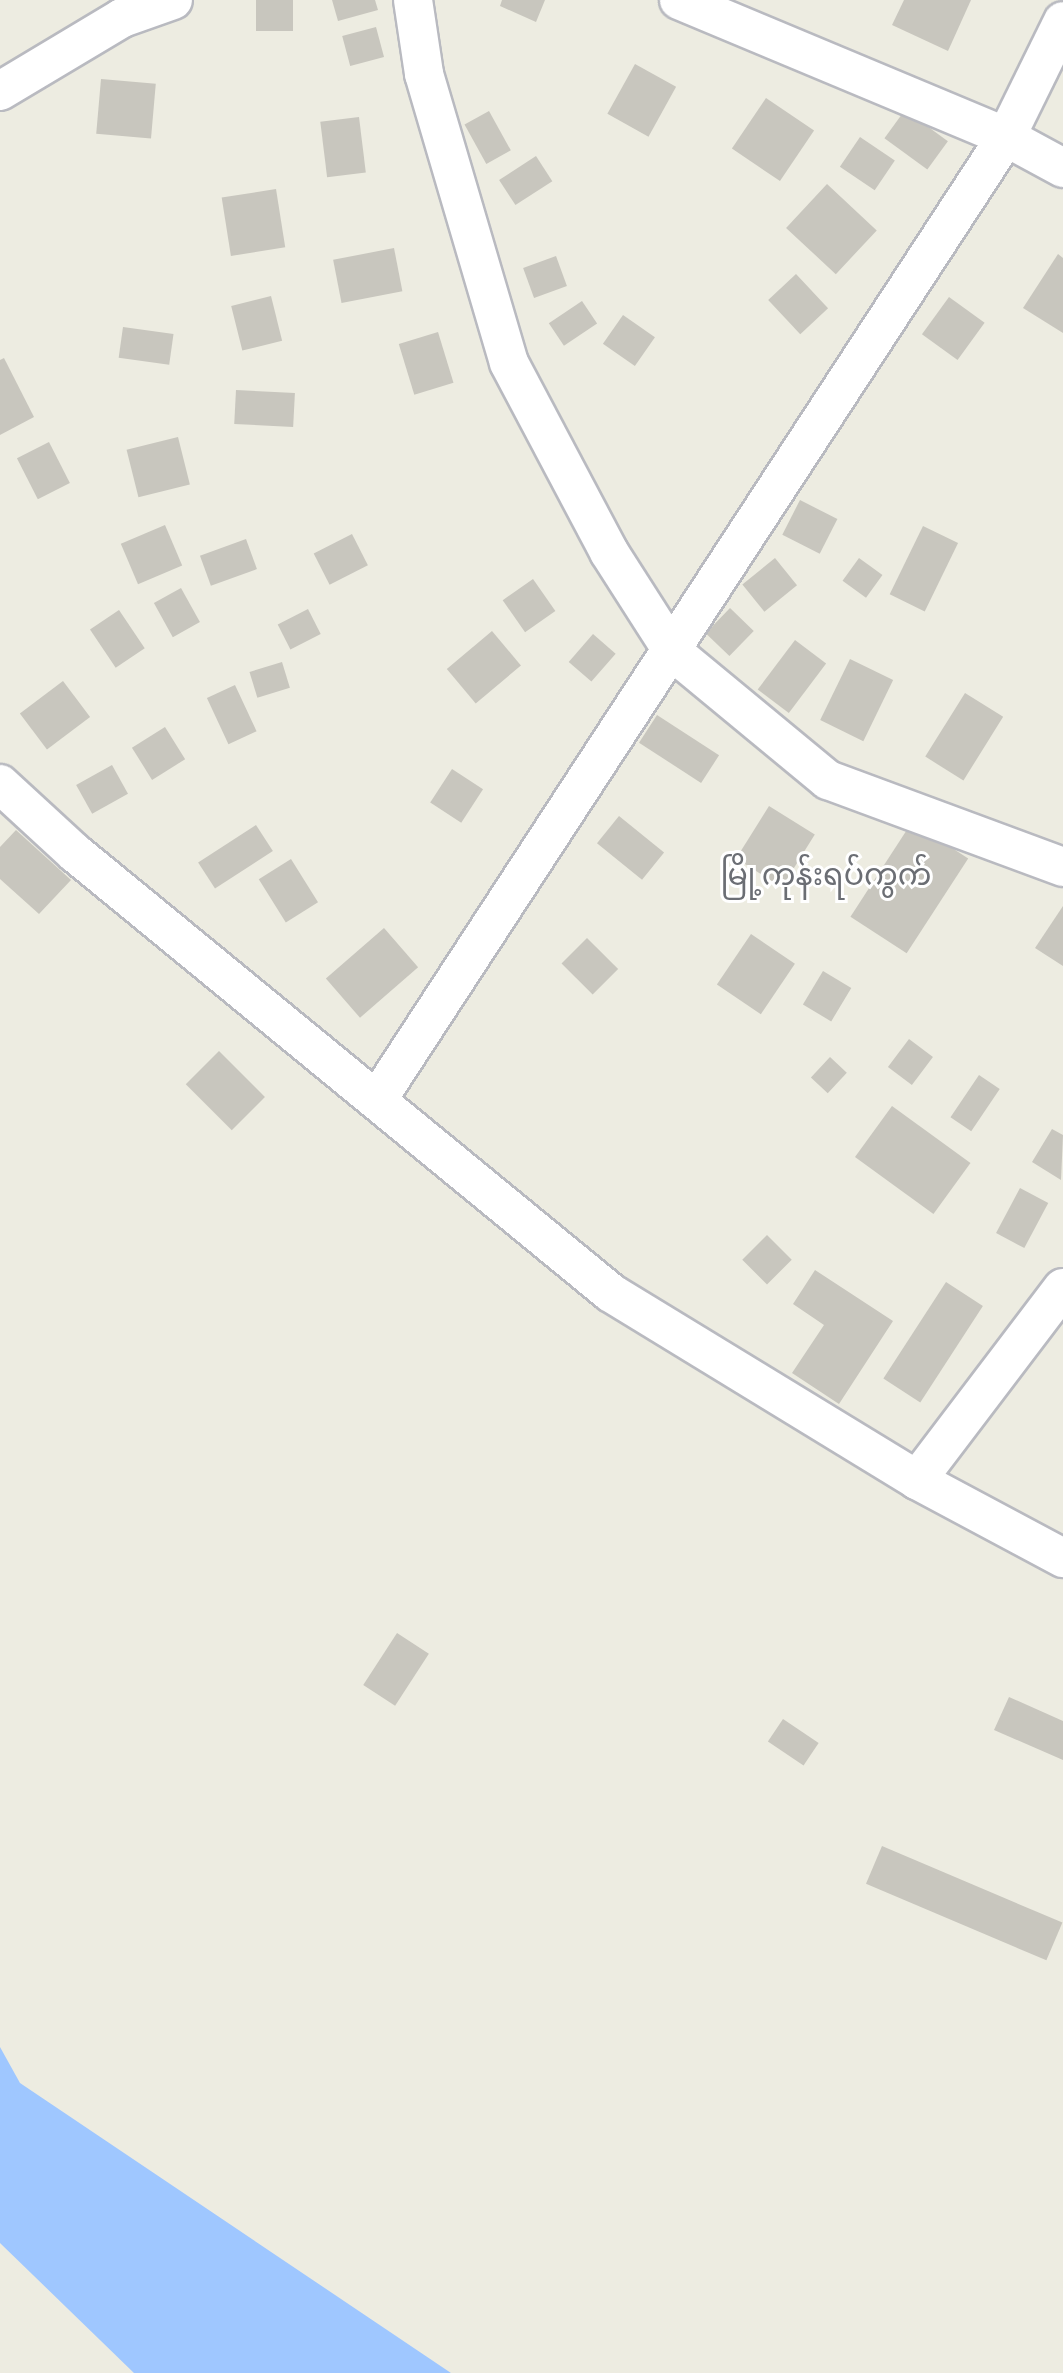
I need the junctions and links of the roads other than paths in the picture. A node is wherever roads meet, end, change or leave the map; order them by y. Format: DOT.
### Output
graph roads {
  1 [pos="173,0"];
  2 [pos="413,0"];
  3 [pos="679,0"];
  4 [pos="1063,21"];
  5 [pos="0,91"];
  6 [pos="1006,137"];
  7 [pos="1063,168"];
  8 [pos="673,652"];
  9 [pos="0,784"];
  10 [pos="1063,867"];
  11 [pos="377,1100"];
  12 [pos="1063,1288"];
  13 [pos="917,1480"];
  14 [pos="1063,1558"];
  1 -- 5 [label="street"];
  2 -- 8 [label="street"];
  3 -- 6 [label="street"];
  4 -- 6 [label="street"];
  6 -- 7 [label="street"];
  6 -- 8 [label="street"];
  8 -- 10 [label="street"];
  8 -- 11 [label="street"];
  9 -- 11 [label="street"];
  11 -- 13 [label="street"];
  12 -- 13 [label="street"];
  13 -- 14 [label="street"];
}
